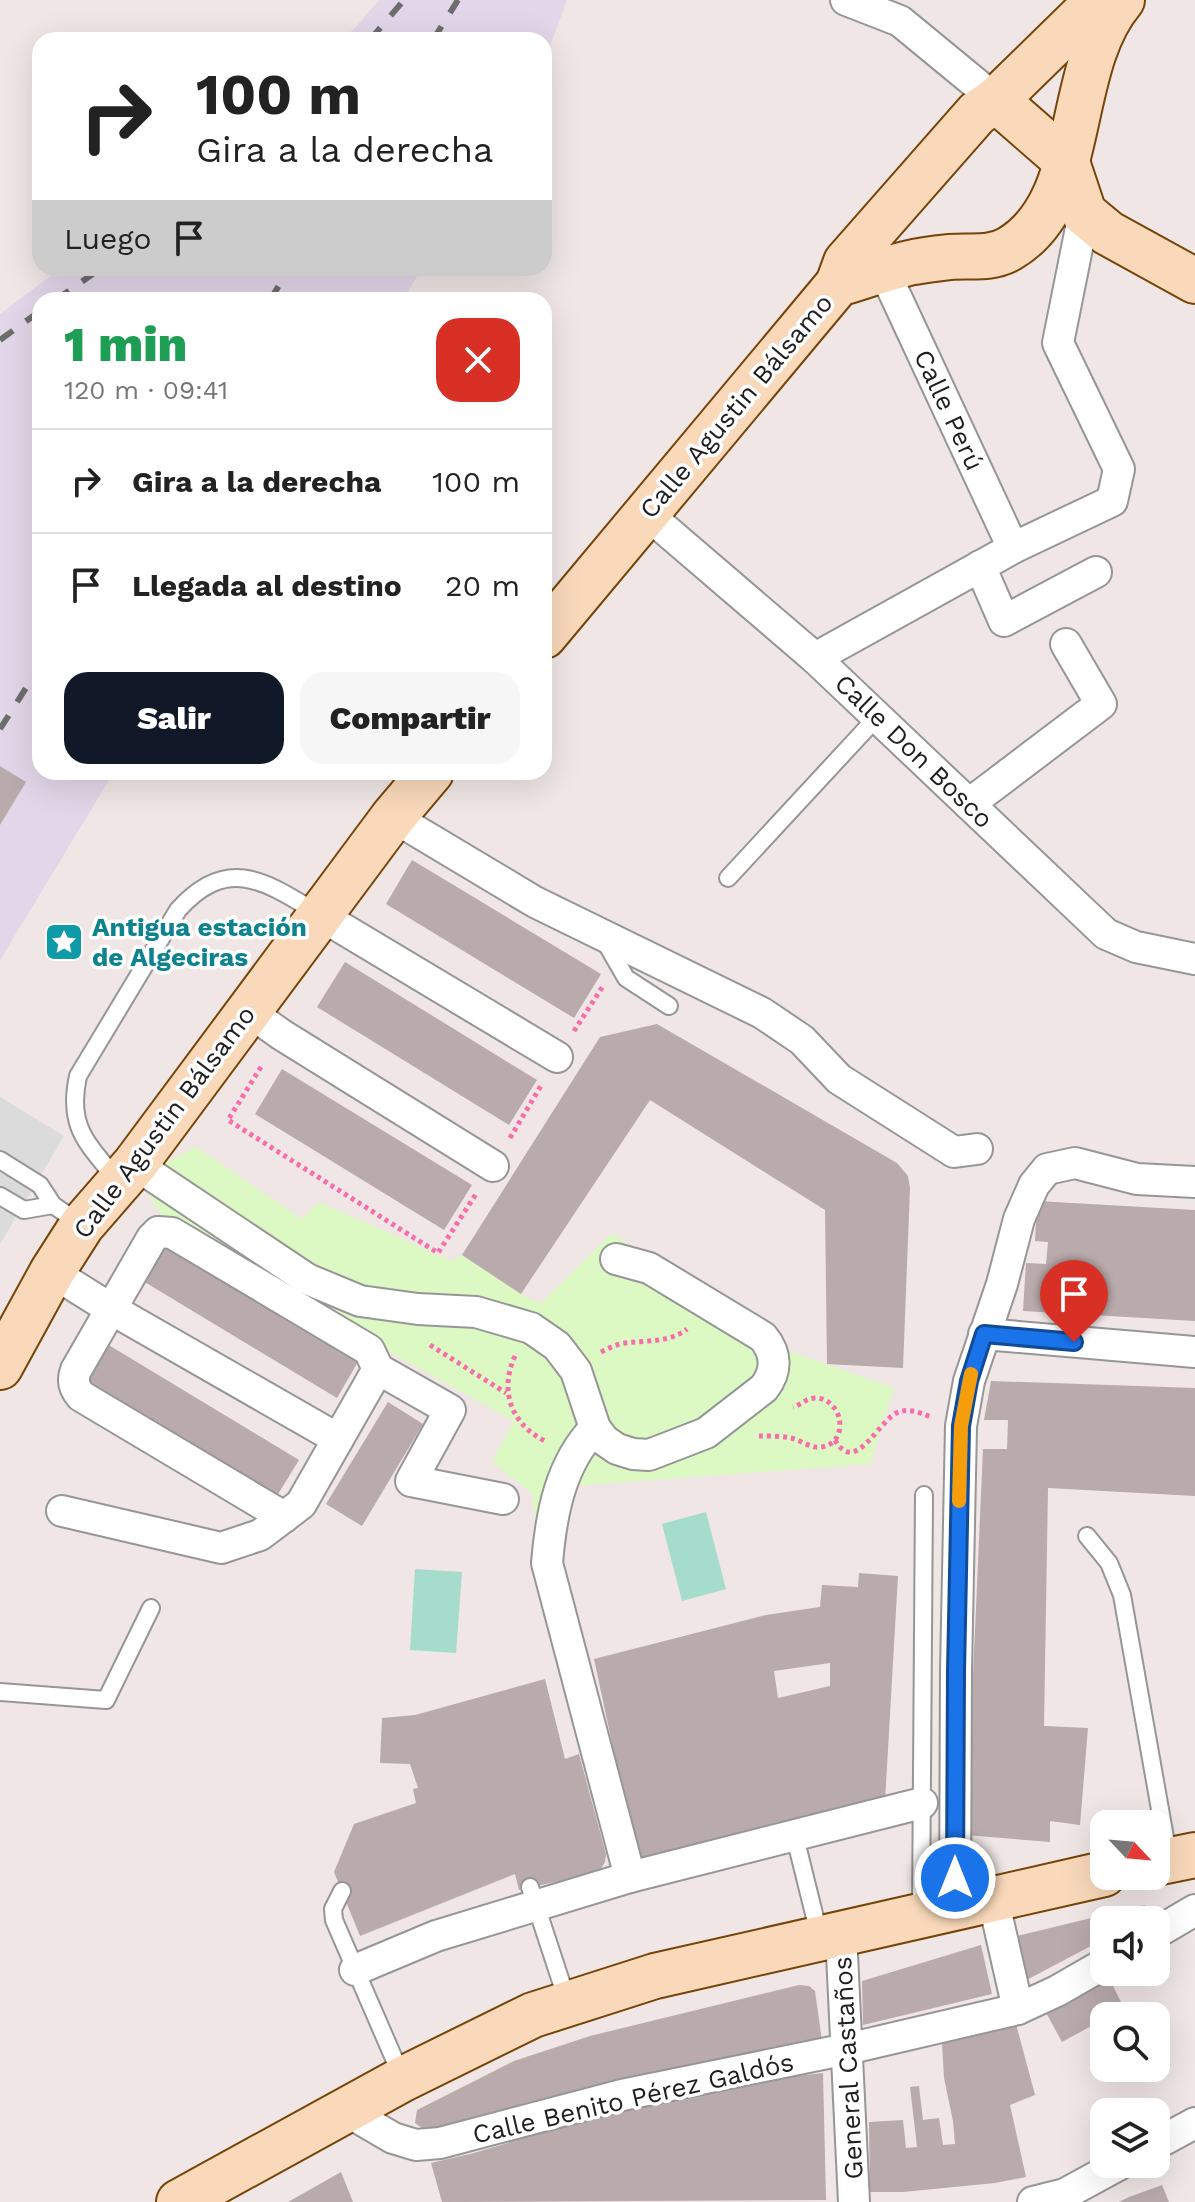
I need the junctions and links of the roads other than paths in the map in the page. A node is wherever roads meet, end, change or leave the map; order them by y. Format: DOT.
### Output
graph roads {
  1 [pos="846,0"];
  2 [pos="1095,0"];
  3 [pos="1122,0"];
  4 [pos="996,100"];
  5 [pos="1067,162"];
  6 [pos="893,209"];
  7 [pos="1084,213"];
  8 [pos="951,257"];
  9 [pos="884,271"];
  10 [pos="1195,281"];
  11 [pos="838,284"];
  12 [pos="646,513"];
  13 [pos="1013,548"];
  14 [pos="980,566"];
  15 [pos="1096,572"];
  16 [pos="552,626"];
  17 [pos="1066,644"];
  18 [pos="815,658"];
  19 [pos="878,716"];
  20 [pos="424,780"];
  21 [pos="969,804"];
  22 [pos="393,817"];
  23 [pos="728,878"];
  24 [pos="320,915"];
  25 [pos="601,933"];
  26 [pos="1195,959"];
  27 [pos="669,1006"];
  28 [pos="248,1011"];
  29 [pos="557,1057"];
  30 [pos="977,1149"];
  31 [pos="0,1160"];
  32 [pos="493,1166"];
  33 [pos="127,1174"];
  34 [pos="1195,1182"];
  35 [pos="0,1196"];
  36 [pos="68,1215"];
  37 [pos="616,1259"];
  38 [pos="52,1272"];
  39 [pos="111,1309"];
  40 [pos="984,1334"];
  41 [pos="1195,1352"];
  42 [pos="0,1367"];
  43 [pos="378,1369"];
  44 [pos="590,1433"];
  45 [pos="338,1439"];
  46 [pos="924,1495"];
  47 [pos="503,1499"];
  48 [pos="62,1511"];
  49 [pos="284,1517"];
  50 [pos="1087,1536"];
  51 [pos="151,1608"];
  52 [pos="0,1692"];
  53 [pos="922,1803"];
  54 [pos="794,1832"];
  55 [pos="1173,1860"];
  56 [pos="630,1877"];
  57 [pos="1090,1877"];
  58 [pos="342,1891"];
  59 [pos="532,1896"];
  60 [pos="956,1908"];
  61 [pos="1195,1910"];
  62 [pos="1170,1925"];
  63 [pos="830,1937"];
  64 [pos="355,1970"];
  65 [pos="1090,1972"];
  66 [pos="568,2004"];
  67 [pos="1018,2009"];
  68 [pos="847,2049"];
  69 [pos="403,2079"];
  70 [pos="345,2110"];
  71 [pos="1195,2123"];
  72 [pos="1170,2136"];
  73 [pos="1094,2178"];
  74 [pos="179,2202"];
  75 [pos="854,2202"];
  76 [pos="1033,2202"];
  1 -- 4 [label="street"];
  2 -- 4 [label="street"];
  3 -- 5 [label="street, Calle Agustin Bálsamo"];
  4 -- 5 [label="street"];
  4 -- 6 [label="street"];
  5 -- 7 [label="street"];
  5 -- 8 [label="street, Calle Agustin Bálsamo"];
  6 -- 8 [label="street"];
  6 -- 11 [label="street"];
  7 -- 10 [label="street"];
  7 -- 13 [label="street"];
  8 -- 9 [label="street, Calle Agustin Bálsamo"];
  9 -- 11 [label="street, Calle Agustin Bálsamo"];
  9 -- 13 [label="street, Calle Perú"];
  11 -- 12 [label="street, Calle Agustin Bálsamo"];
  12 -- 16 [label="street, Calle Agustin Bálsamo"];
  12 -- 18 [label="street, Calle Don Bosco"];
  13 -- 14 [label="street"];
  14 -- 15 [label="street"];
  14 -- 18 [label="street"];
  17 -- 21 [label="street"];
  18 -- 19 [label="street, Calle Don Bosco"];
  19 -- 21 [label="street, Calle Don Bosco"];
  19 -- 23 [label="lane"];
  20 -- 22 [label="street, Calle Agustin Bálsamo"];
  21 -- 26 [label="street, Calle Don Bosco"];
  22 -- 24 [label="street, Calle Agustin Bálsamo"];
  22 -- 25 [label="street"];
  24 -- 28 [label="street, Calle Agustin Bálsamo"];
  24 -- 29 [label="street"];
  24 -- 33 [label="lane"];
  25 -- 27 [label="lane"];
  25 -- 30 [label="street"];
  28 -- 32 [label="street"];
  28 -- 33 [label="street, Calle Agustin Bálsamo"];
  31 -- 36 [label="lane"];
  33 -- 36 [label="street, Calle Agustin Bálsamo"];
  33 -- 44 [label="street"];
  34 -- 40 [label="street"];
  35 -- 36 [label="lane"];
  36 -- 38 [label="street, Calle Agustin Bálsamo"];
  37 -- 44 [label="street"];
  38 -- 39 [label="street"];
  38 -- 42 [label="street, Calle Agustin Bálsamo"];
  39 -- 43 [label="street"];
  39 -- 45 [label="street"];
  39 -- 49 [label="street"];
  40 -- 41 [label="street"];
  40 -- 60 [label="street"];
  43 -- 45 [label="street"];
  43 -- 47 [label="street"];
  44 -- 56 [label="street"];
  45 -- 49 [label="street"];
  46 -- 53 [label="lane"];
  48 -- 49 [label="street"];
  50 -- 55 [label="lane"];
  51 -- 52 [label="lane"];
  53 -- 54 [label="street"];
  53 -- 60 [label="lane"];
  54 -- 56 [label="street"];
  54 -- 63 [label="lane"];
  56 -- 59 [label="street"];
  57 -- 60 [label="street"];
  58 -- 64 [label="lane"];
  59 -- 64 [label="street"];
  59 -- 66 [label="lane"];
  60 -- 63 [label="street"];
  60 -- 67 [label="street"];
  61 -- 62 [label="street"];
  63 -- 66 [label="street"];
  63 -- 68 [label="street, General Castaños"];
  64 -- 69 [label="lane"];
  65 -- 67 [label="street, Calle Benito Pérez Galdós"];
  66 -- 69 [label="street"];
  67 -- 68 [label="street, Calle Benito Pérez Galdós"];
  68 -- 70 [label="street, Calle Benito Pérez Galdós"];
  68 -- 75 [label="street, General Castaños"];
  69 -- 70 [label="street"];
  70 -- 74 [label="street"];
  71 -- 72 [label="street"];
  73 -- 76 [label="street"];
}
